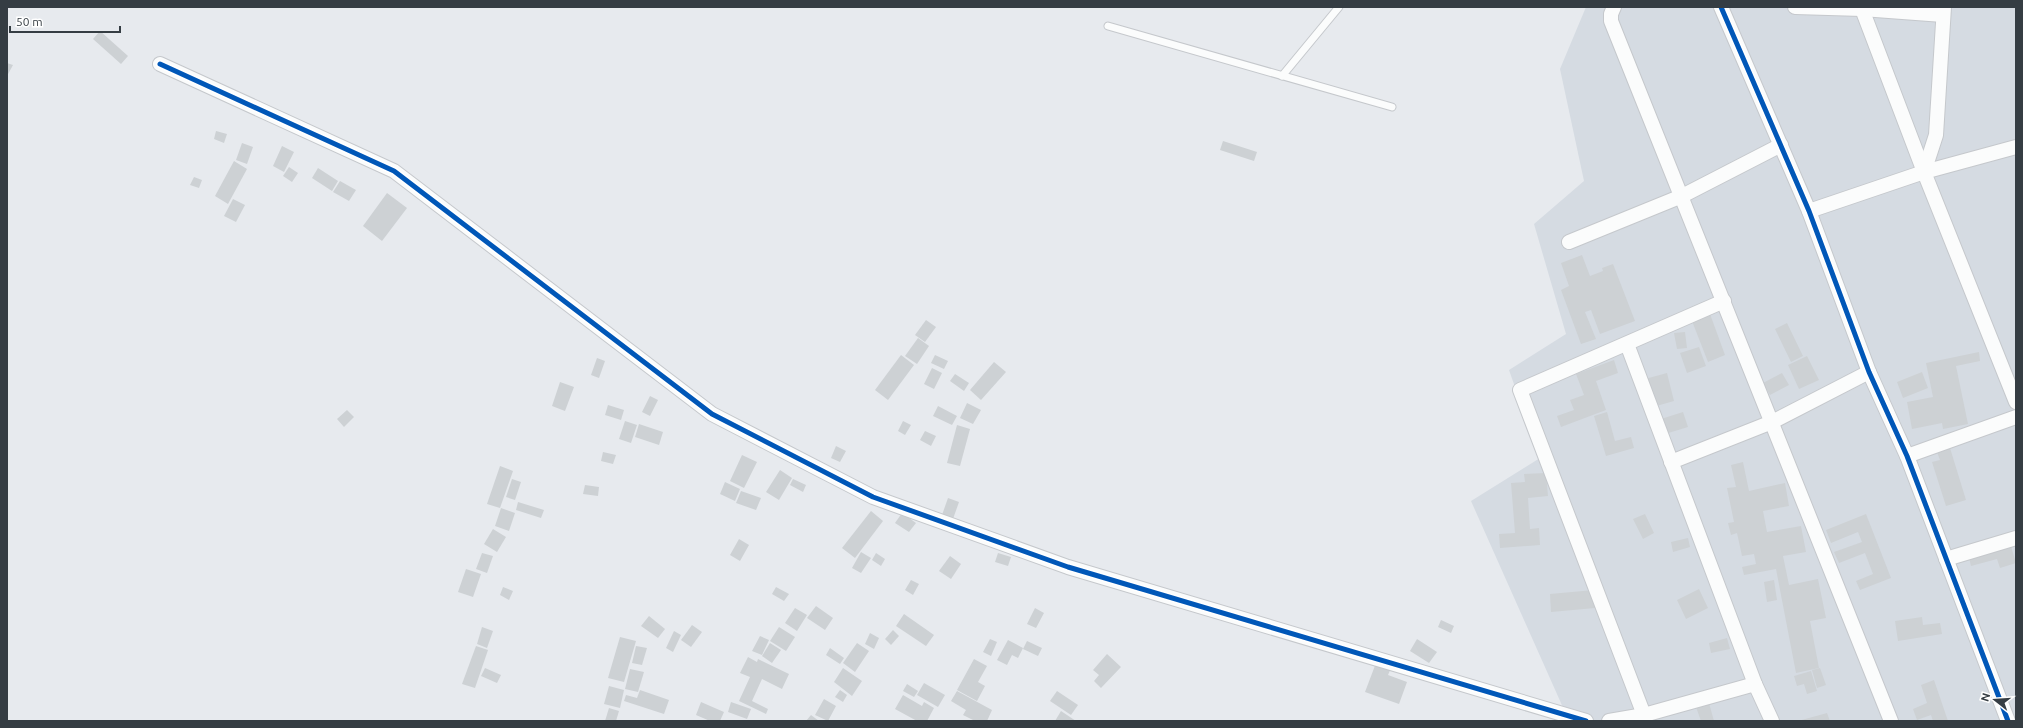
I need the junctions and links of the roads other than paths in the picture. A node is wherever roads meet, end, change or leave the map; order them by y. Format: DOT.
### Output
graph roads {
  1 [pos="1340,7"];
  2 [pos="1614,7"];
  3 [pos="1721,7"];
  4 [pos="1795,7"];
  5 [pos="1862,9"];
  6 [pos="1944,11"];
  7 [pos="1108,26"];
  8 [pos="160,64"];
  9 [pos="1282,76"];
  10 [pos="1392,107"];
  11 [pos="1781,145"];
  12 [pos="2016,147"];
  13 [pos="1924,172"];
  14 [pos="1682,196"];
  15 [pos="1809,211"];
  16 [pos="1569,242"];
  17 [pos="1724,302"];
  18 [pos="1627,344"];
  19 [pos="1869,372"];
  20 [pos="2016,402"];
  21 [pos="2016,417"];
  22 [pos="1772,422"];
  23 [pos="1907,456"];
  24 [pos="1671,462"];
  25 [pos="2016,538"];
  26 [pos="1946,559"];
  27 [pos="1754,684"];
  28 [pos="1644,715"];
  29 [pos="1586,721"];
  30 [pos="1609,721"];
  31 [pos="1772,721"];
  32 [pos="1891,721"];
  33 [pos="2008,721"];
  1 -- 9 [label="lane"];
  2 -- 14 [label="street"];
  3 -- 11 [label="street"];
  4 -- 5 [label="street"];
  5 -- 6 [label="street"];
  5 -- 13 [label="street"];
  6 -- 13 [label="street"];
  7 -- 9 [label="lane"];
  8 -- 29 [label="street"];
  9 -- 10 [label="lane"];
  11 -- 14 [label="street"];
  11 -- 15 [label="street"];
  12 -- 13 [label="street"];
  13 -- 15 [label="street"];
  13 -- 20 [label="street"];
  14 -- 16 [label="street"];
  14 -- 17 [label="street"];
  15 -- 19 [label="street"];
  17 -- 18 [label="street"];
  17 -- 22 [label="street"];
  18 -- 24 [label="street"];
  18 -- 28 [label="street"];
  19 -- 22 [label="street"];
  19 -- 23 [label="street"];
  21 -- 23 [label="street"];
  22 -- 24 [label="street"];
  22 -- 32 [label="street"];
  23 -- 26 [label="street"];
  24 -- 27 [label="street"];
  25 -- 26 [label="street"];
  26 -- 33 [label="street"];
  27 -- 28 [label="street"];
  27 -- 31 [label="street"];
  28 -- 30 [label="street"];
}
